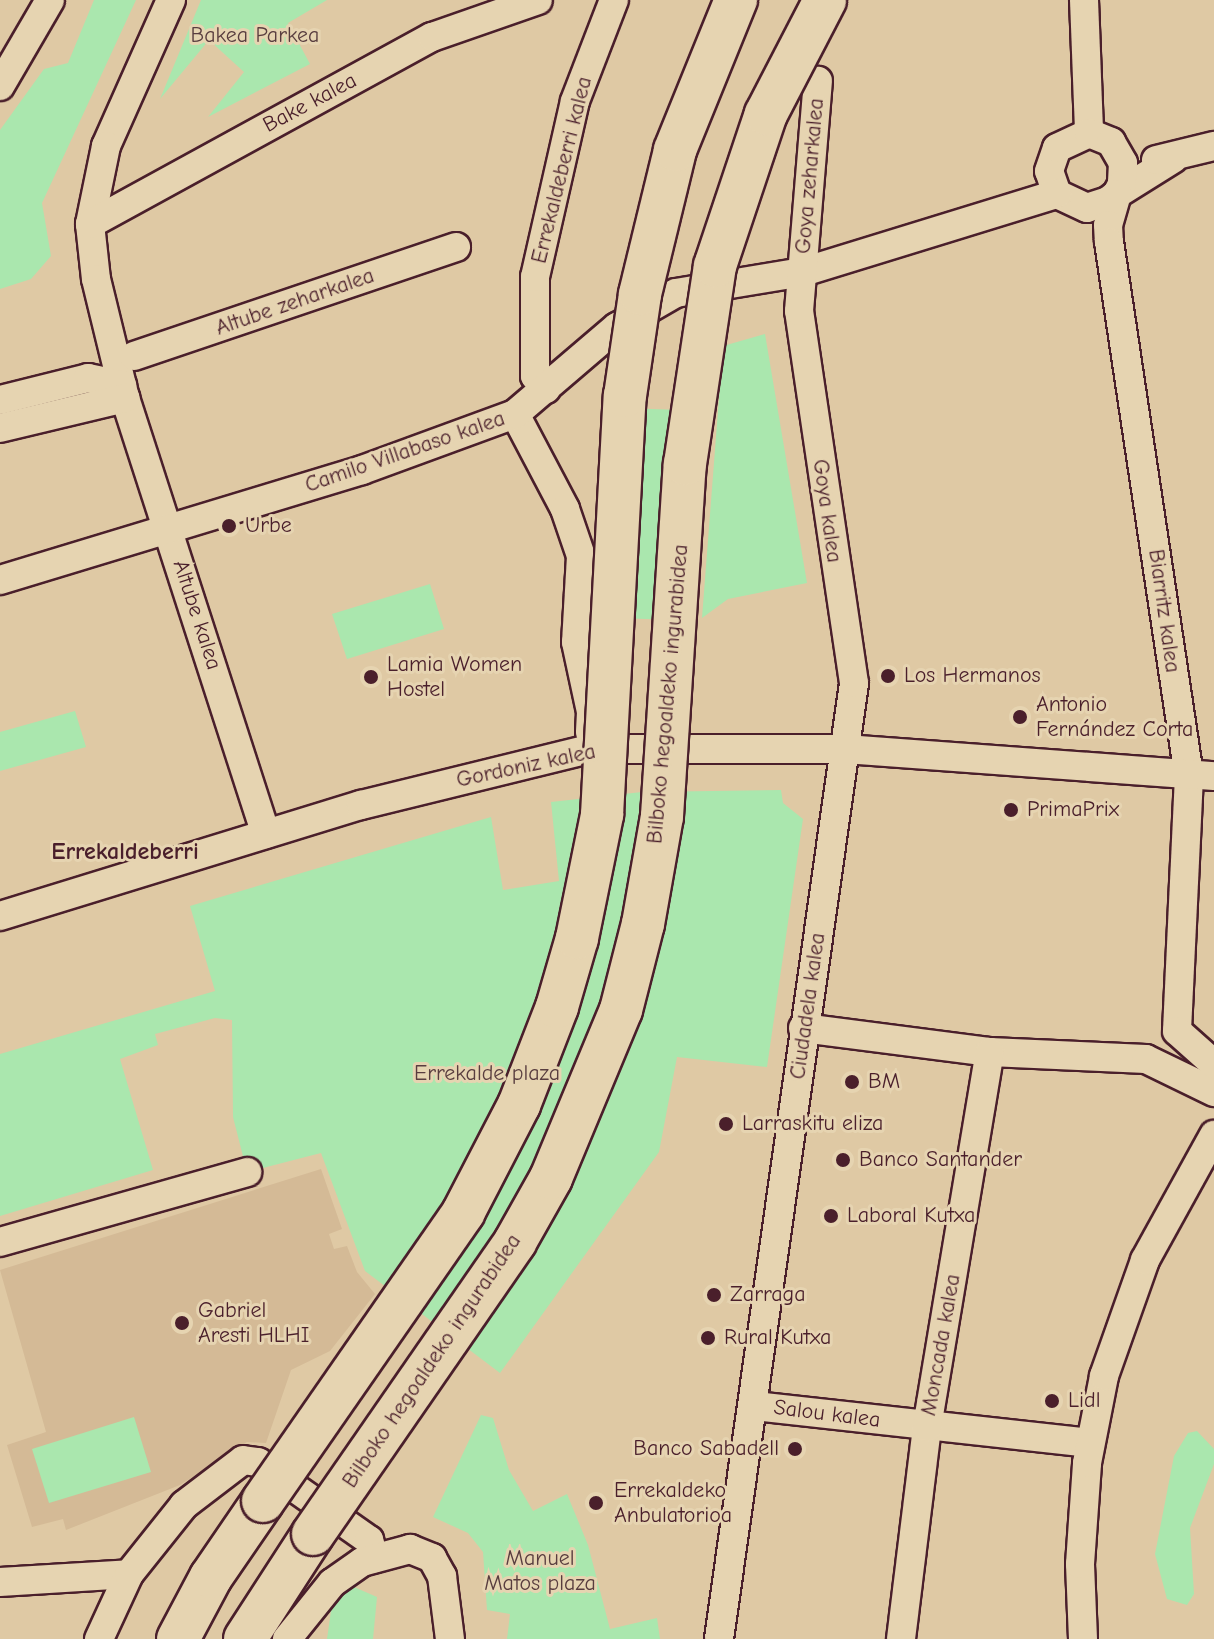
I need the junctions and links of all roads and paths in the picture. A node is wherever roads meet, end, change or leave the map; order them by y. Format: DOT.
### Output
graph roads {
  1 [pos="50,0"];
  2 [pos="171,0"];
  3 [pos="538,0"];
  4 [pos="614,0"];
  5 [pos="736,0"];
  6 [pos="825,0"];
  7 [pos="1084,0"];
  8 [pos="818,81"];
  9 [pos="0,86"];
  10 [pos="1089,133"];
  11 [pos="1214,146"];
  12 [pos="1173,159"];
  13 [pos="1123,163"];
  14 [pos="1057,194"];
  15 [pos="1117,194"];
  16 [pos="90,224"];
  17 [pos="456,247"];
  18 [pos="803,272"];
  19 [pos="134,356"];
  20 [pos="546,389"];
  21 [pos="123,392"];
  22 [pos="0,400"];
  23 [pos="515,414"];
  24 [pos="0,428"];
  25 [pos="170,529"];
  26 [pos="0,580"];
  27 [pos="589,749"];
  28 [pos="845,749"];
  29 [pos="1201,776"];
  30 [pos="266,834"];
  31 [pos="0,916"];
  32 [pos="803,1028"];
  33 [pos="1177,1031"];
  34 [pos="990,1052"];
  35 [pos="1146,1059"];
  36 [pos="1214,1064"];
  37 [pos="1214,1092"];
  38 [pos="1214,1135"];
  39 [pos="247,1172"];
  40 [pos="0,1242"];
  41 [pos="755,1406"];
  42 [pos="927,1427"];
  43 [pos="1090,1443"];
  44 [pos="374,1558"];
  45 [pos="129,1574"];
  46 [pos="0,1582"];
  47 [pos="99,1639"];
  48 [pos="178,1639"];
  49 [pos="245,1639"];
  50 [pos="287,1639"];
  51 [pos="450,1639"];
  52 [pos="719,1639"];
  53 [pos="901,1639"];
  54 [pos="1083,1639"];
  1 -- 9 [label="street"];
  2 -- 16 [label="street"];
  3 -- 16 [label="street, Bake kalea"];
  4 -- 20 [label="street, Errekaldeberri kalea"];
  5 -- 48 [label="highway, bridge"];
  6 -- 49 [label="highway, Bilboko hegoaldeko ingurabidea, bridge"];
  7 -- 10 [label="street"];
  8 -- 18 [label="street, Goya zeharkalea"];
  10 -- 13 [label="street"];
  10 -- 14 [label="street"];
  11 -- 12 [label="street"];
  12 -- 13 [label="street"];
  12 -- 15 [label="street"];
  13 -- 15 [label="street"];
  14 -- 15 [label="street"];
  14 -- 18 [label="street, Camilo Villabaso kalea"];
  15 -- 29 [label="street, Biarritz kalea"];
  16 -- 21 [label="street, Altube kalea"];
  17 -- 19 [label="street, Altube zeharkalea"];
  18 -- 20 [label="street, Camilo Villabaso kalea"];
  18 -- 28 [label="street, Goya kalea"];
  20 -- 23 [label="street, Camilo Villabaso kalea"];
  21 -- 22 [label="street"];
  21 -- 24 [label="street"];
  21 -- 25 [label="street, Altube kalea"];
  23 -- 25 [label="street, Camilo Villabaso kalea"];
  23 -- 27 [label="street"];
  25 -- 26 [label="street, Camilo Villabaso kalea"];
  25 -- 30 [label="street, Altube kalea"];
  27 -- 28 [label="street, Gordoniz kalea"];
  27 -- 30 [label="street, Gordoniz kalea"];
  28 -- 29 [label="street, Gordoniz kalea"];
  28 -- 32 [label="street, Ciudadela kalea"];
  29 -- 33 [label="street, Biarritz kalea"];
  30 -- 31 [label="street, Gordoniz kalea"];
  32 -- 34 [label="street"];
  32 -- 41 [label="street, Ciudadela kalea"];
  33 -- 35 [label="street"];
  33 -- 36 [label="street"];
  34 -- 35 [label="street"];
  34 -- 42 [label="street, Moncada kalea"];
  35 -- 37 [label="street"];
  38 -- 43 [label="street"];
  39 -- 40 [label="street"];
  41 -- 42 [label="street, Salou kalea"];
  41 -- 52 [label="street, Ciudadela kalea"];
  42 -- 43 [label="street, Salou kalea"];
  42 -- 53 [label="street, Moncada kalea"];
  43 -- 54 [label="street"];
  44 -- 45 [label="street"];
  44 -- 50 [label="street"];
  44 -- 51 [label="street"];
  45 -- 46 [label="street"];
  45 -- 47 [label="street"];
}
